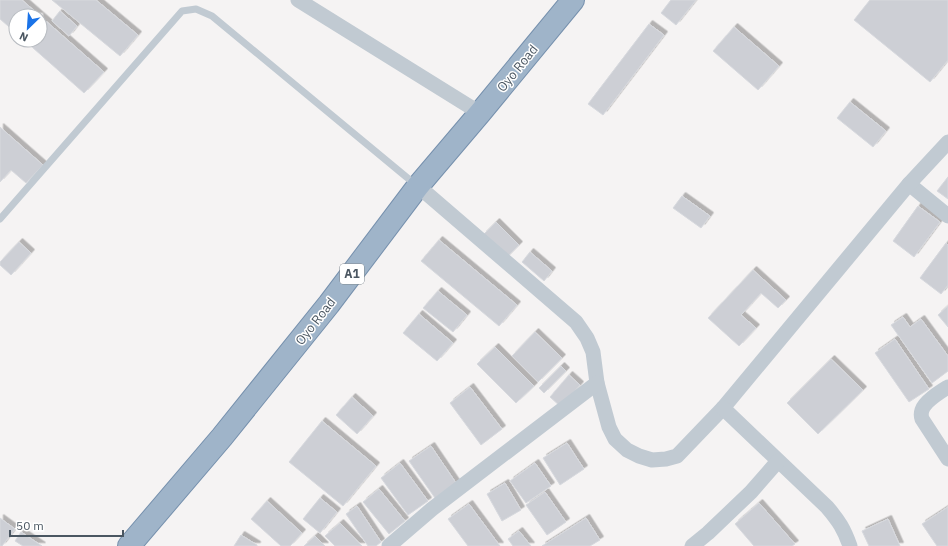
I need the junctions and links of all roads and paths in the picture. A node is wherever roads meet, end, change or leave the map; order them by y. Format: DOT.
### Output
graph roads {
  1 [pos="298,0"];
  2 [pos="573,0"];
  3 [pos="480,114"];
  4 [pos="948,142"];
  5 [pos="909,184"];
  6 [pos="418,186"];
  7 [pos="948,216"];
  8 [pos="0,219"];
  9 [pos="597,383"];
  10 [pos="948,387"];
  11 [pos="723,408"];
  12 [pos="948,459"];
  13 [pos="778,461"];
  14 [pos="129,546"];
  15 [pos="389,546"];
  16 [pos="692,546"];
  17 [pos="850,546"];
  1 -- 3 [label="street"];
  2 -- 3 [label="highway, Oyo Road / A1"];
  3 -- 6 [label="highway, Oyo Road / A1"];
  4 -- 5 [label="street"];
  5 -- 7 [label="street"];
  5 -- 11 [label="street"];
  6 -- 8 [label="lane"];
  6 -- 9 [label="street"];
  6 -- 14 [label="highway, Oyo Road / A1"];
  9 -- 11 [label="street"];
  9 -- 15 [label="street"];
  10 -- 12 [label="street"];
  11 -- 13 [label="street"];
  13 -- 16 [label="street"];
  13 -- 17 [label="street"];
}
